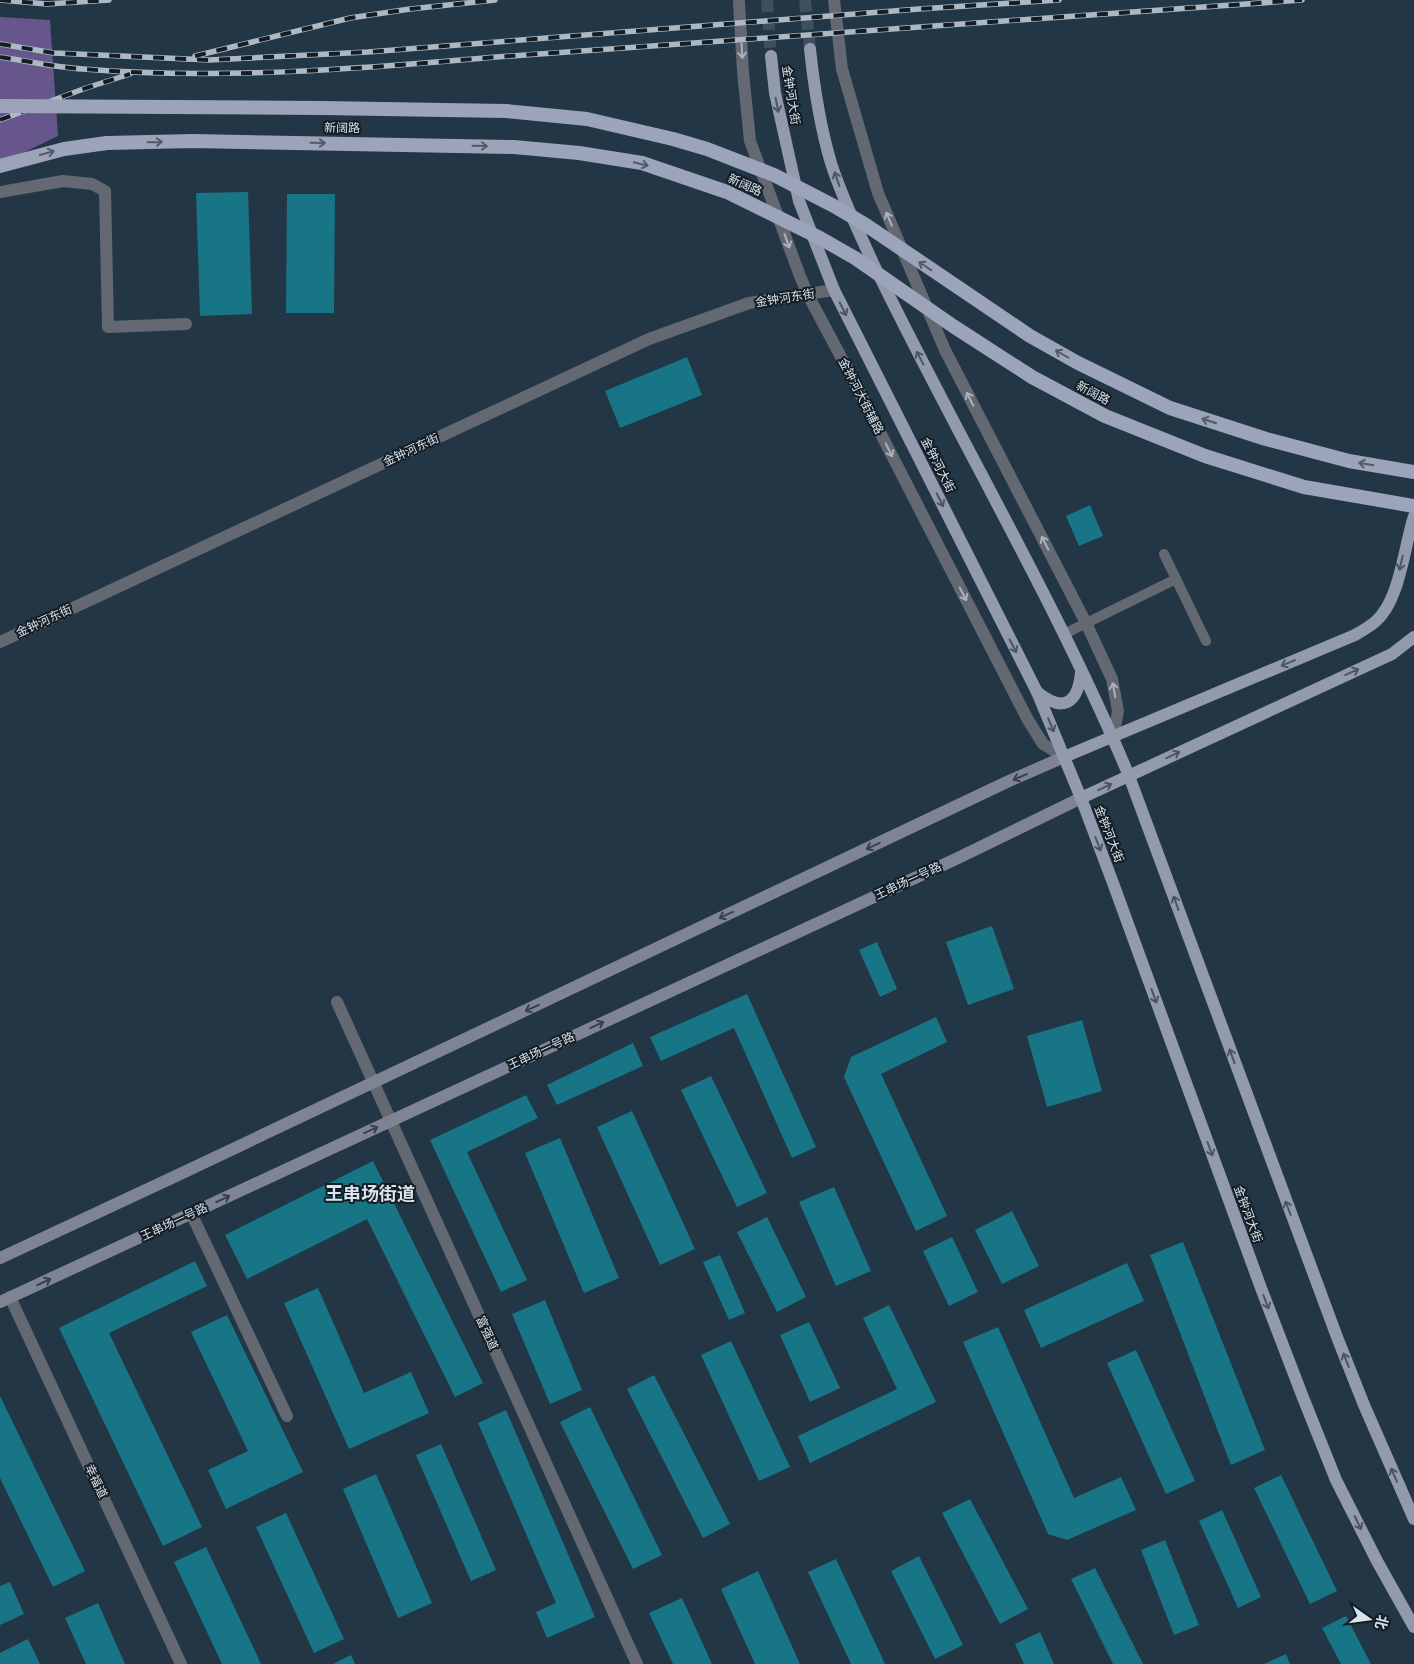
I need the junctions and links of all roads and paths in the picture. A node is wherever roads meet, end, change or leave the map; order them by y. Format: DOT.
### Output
graph roads {
  1 [pos="834,0"];
  2 [pos="739,2"];
  3 [pos="810,49"];
  4 [pos="771,56"];
  5 [pos="0,106"];
  6 [pos="0,166"];
  7 [pos="0,192"];
  8 [pos="834,290"];
  9 [pos="808,295"];
  10 [pos="186,324"];
  11 [pos="1414,472"];
  12 [pos="1414,506"];
  13 [pos="1414,516"];
  14 [pos="1164,554"];
  15 [pos="1176,579"];
  16 [pos="1086,623"];
  17 [pos="1064,634"];
  18 [pos="1414,637"];
  19 [pos="1206,641"];
  20 [pos="0,642"];
  21 [pos="1082,671"];
  22 [pos="1037,692"];
  23 [pos="1113,738"];
  24 [pos="1064,757"];
  25 [pos="1129,776"];
  26 [pos="1081,798"];
  27 [pos="337,1002"];
  28 [pos="374,1083"];
  29 [pos="390,1121"];
  30 [pos="191,1213"];
  31 [pos="0,1258"];
  32 [pos="5,1300"];
  33 [pos="287,1416"];
  34 [pos="1414,1519"];
  35 [pos="1414,1627"];
  36 [pos="181,1664"];
  37 [pos="637,1664"];
  16 -- 1 [label="street, one-way"];
  2 -- 9 [label="street, 金钟河大街辅路, one-way"];
  17 -- 3 [label="main road, 金钟河大街, one-way"];
  4 -- 8 [label="main road, 金钟河大街, one-way"];
  11 -- 5 [label="highway, 新阔路, one-way, bridge"];
  6 -- 12 [label="highway, 新阔路, one-way, bridge"];
  7 -- 10 [label="street"];
  8 -- 9 [label="street, 金钟河东街"];
  8 -- 22 [label="main road, 金钟河大街, one-way"];
  9 -- 20 [label="street, 金钟河东街"];
  9 -- 24 [label="street, 金钟河大街辅路, one-way"];
  13 -- 23 [label="main road, one-way"];
  14 -- 15 [label="lane"];
  15 -- 16 [label="lane"];
  15 -- 19 [label="lane"];
  16 -- 17 [label="lane"];
  23 -- 16 [label="street, one-way"];
  17 -- 21 [label="main road, 金钟河大街"];
  25 -- 18 [label="main road, one-way"];
  21 -- 22 [label="main road"];
  21 -- 23 [label="main road, 金钟河大街"];
  22 -- 24 [label="main road, 金钟河大街, one-way"];
  23 -- 24 [label="main road"];
  23 -- 25 [label="main road, 金钟河大街"];
  24 -- 26 [label="main road, 金钟河大街"];
  24 -- 28 [label="main road, one-way"];
  26 -- 25 [label="main road, one-way"];
  34 -- 25 [label="main road, 金钟河大街, one-way"];
  29 -- 26 [label="main road, 王串场一号路, one-way"];
  26 -- 35 [label="main road, 金钟河大街, one-way"];
  27 -- 28 [label="street, 富强道"];
  28 -- 29 [label="street, 富强道"];
  28 -- 31 [label="main road"];
  30 -- 29 [label="main road, 王串场一号路, one-way"];
  29 -- 37 [label="street, 富强道"];
  32 -- 30 [label="main road, 王串场一号路, one-way"];
  30 -- 33 [label="street"];
  32 -- 36 [label="street, 幸福道"];
}
